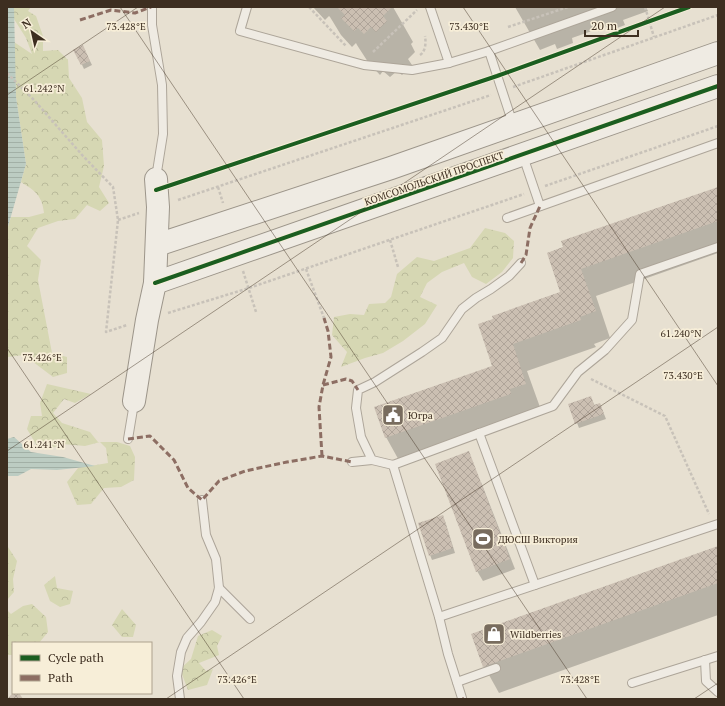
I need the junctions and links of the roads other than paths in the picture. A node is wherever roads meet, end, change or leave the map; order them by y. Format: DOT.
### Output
graph roads {
  1 [pos="152,7"];
  2 [pos="247,7"];
  3 [pos="430,7"];
  4 [pos="612,7"];
  5 [pos="489,51"];
  6 [pos="718,53"];
  7 [pos="449,63"];
  8 [pos="718,86"];
  9 [pos="513,124"];
  10 [pos="718,143"];
  11 [pos="523,155"];
  12 [pos="156,179"];
  13 [pos="540,206"];
  14 [pos="507,218"];
  15 [pos="157,245"];
  16 [pos="718,247"];
  17 [pos="521,264"];
  18 [pos="155,283"];
  19 [pos="134,401"];
  20 [pos="479,433"];
  21 [pos="128,439"];
  22 [pos="372,460"];
  23 [pos="352,462"];
  24 [pos="393,465"];
  25 [pos="202,500"];
  26 [pos="716,525"];
  27 [pos="535,585"];
  28 [pos="219,588"];
  29 [pos="439,616"];
  30 [pos="250,619"];
  31 [pos="718,656"];
  32 [pos="705,660"];
  33 [pos="496,668"];
  34 [pos="457,682"];
  35 [pos="632,683"];
  36 [pos="718,692"];
  37 [pos="462,698"];
  38 [pos="180,699"];
  1 -- 12 [label="lane"];
  2 -- 7 [label="lane"];
  3 -- 7 [label="lane"];
  4 -- 5 [label="lane"];
  5 -- 7 [label="lane"];
  5 -- 9 [label="lane"];
  6 -- 9 [label="street"];
  8 -- 11 [label="street, КОМСОМОЛЬСКИЙ ПРОСПЕКТ"];
  9 -- 15 [label="street"];
  10 -- 13 [label="lane"];
  11 -- 13 [label="lane"];
  11 -- 18 [label="street, КОМСОМОЛЬСКИЙ ПРОСПЕКТ"];
  12 -- 15 [label="street"];
  13 -- 14 [label="lane"];
  15 -- 18 [label="street"];
  16 -- 20 [label="lane"];
  17 -- 22 [label="lane"];
  18 -- 19 [label="street"];
  19 -- 21 [label="lane"];
  20 -- 24 [label="lane"];
  20 -- 27 [label="lane"];
  22 -- 23 [label="lane"];
  22 -- 24 [label="lane"];
  24 -- 29 [label="lane"];
  25 -- 28 [label="lane"];
  26 -- 27 [label="lane"];
  27 -- 29 [label="lane"];
  28 -- 30 [label="lane"];
  28 -- 38 [label="lane"];
  29 -- 34 [label="lane"];
  31 -- 32 [label="lane"];
  32 -- 35 [label="lane"];
  32 -- 36 [label="lane"];
  33 -- 34 [label="lane"];
  34 -- 37 [label="lane"];
}
